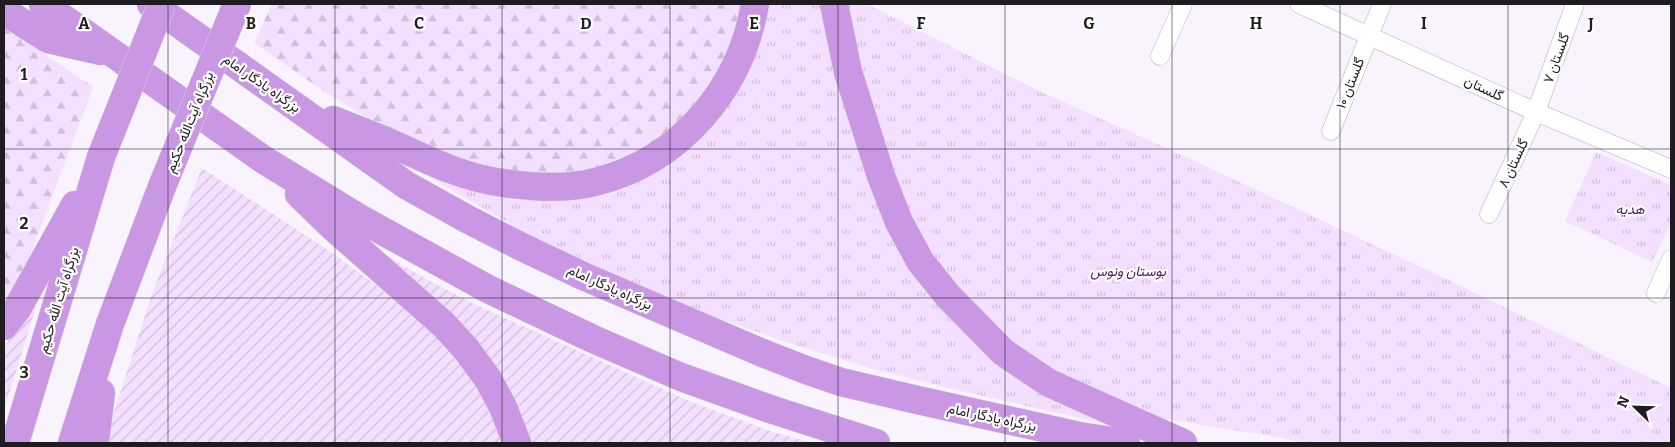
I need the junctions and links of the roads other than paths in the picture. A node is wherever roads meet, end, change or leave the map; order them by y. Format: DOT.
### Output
graph roads {
  1 [pos="43,4"];
  2 [pos="150,4"];
  3 [pos="162,4"];
  4 [pos="237,4"];
  5 [pos="755,4"];
  6 [pos="834,4"];
  7 [pos="1183,4"];
  8 [pos="1299,4"];
  9 [pos="1382,4"];
  10 [pos="1575,4"];
  11 [pos="4,11"];
  12 [pos="1369,36"];
  13 [pos="112,53"];
  14 [pos="1160,56"];
  15 [pos="292,104"];
  16 [pos="1536,112"];
  17 [pos="1331,131"];
  18 [pos="101,157"];
  19 [pos="264,160"];
  20 [pos="1671,169"];
  21 [pos="1489,214"];
  22 [pos="1671,259"];
  23 [pos="1656,293"];
  24 [pos="110,324"];
  25 [pos="4,326"];
  26 [pos="15,443"];
  27 [pos="72,443"];
  28 [pos="94,443"];
  29 [pos="518,443"];
  30 [pos="876,443"];
  31 [pos="1126,443"];
  32 [pos="1183,443"];
  1 -- 13 [label="highway"];
  2 -- 15 [label="highway, بزرگراه یادگار امام"];
  3 -- 18 [label="highway, bridge"];
  4 -- 24 [label="highway, بزرگراه آیت‌الله حکیم, bridge"];
  5 -- 15 [label="highway"];
  6 -- 32 [label="highway"];
  7 -- 14 [label="street"];
  8 -- 12 [label="street, گلستان"];
  9 -- 12 [label="street, گلستان ۱۰"];
  10 -- 16 [label="street, گلستان ۷"];
  11 -- 13 [label="highway"];
  12 -- 16 [label="street, گلستان"];
  12 -- 17 [label="street, گلستان ۱۰"];
  13 -- 19 [label="highway"];
  15 -- 31 [label="highway, بزرگراه یادگار امام"];
  16 -- 20 [label="street, گلستان"];
  16 -- 21 [label="street, گلستان ۸"];
  18 -- 25 [label="highway"];
  18 -- 26 [label="highway, بزرگراه آیت الله حکیم"];
  19 -- 29 [label="highway"];
  19 -- 30 [label="highway"];
  22 -- 23 [label="street"];
  24 -- 27 [label="highway"];
  24 -- 28 [label="highway"];
}
